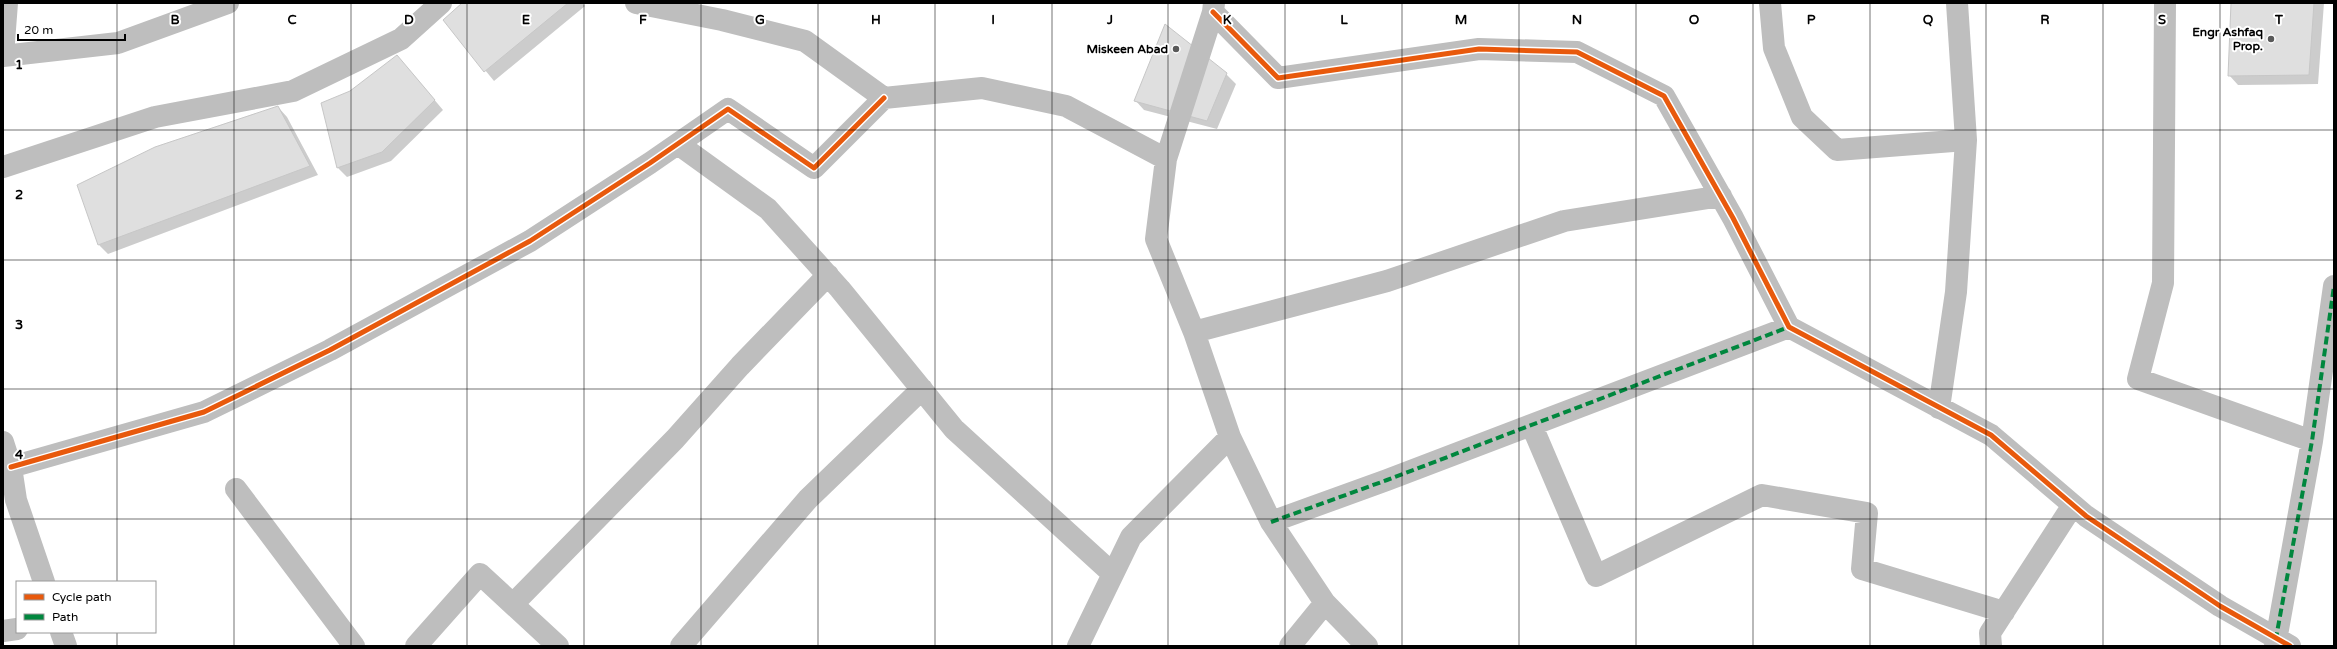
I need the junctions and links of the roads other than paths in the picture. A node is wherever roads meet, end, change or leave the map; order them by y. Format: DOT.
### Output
graph roads {
  1 [pos="7,3"];
  2 [pos="228,3"];
  3 [pos="441,3"];
  4 [pos="636,3"];
  5 [pos="1770,3"];
  6 [pos="1957,3"];
  7 [pos="2166,3"];
  8 [pos="1213,8"];
  9 [pos="3,56"];
  10 [pos="884,98"];
  11 [pos="1966,140"];
  12 [pos="678,144"];
  13 [pos="1166,159"];
  14 [pos="3,167"];
  15 [pos="1721,196"];
  16 [pos="828,274"];
  17 [pos="2334,286"];
  18 [pos="1789,327"];
  19 [pos="1194,332"];
  20 [pos="922,389"];
  21 [pos="1939,408"];
  22 [pos="2325,415"];
  23 [pos="1532,426"];
  24 [pos="1230,437"];
  25 [pos="3,442"];
  26 [pos="2312,442"];
  27 [pos="11,467"];
  28 [pos="236,489"];
  29 [pos="10,500"];
  30 [pos="2073,504"];
  31 [pos="1271,522"];
  32 [pos="1113,574"];
  33 [pos="44,581"];
  34 [pos="1326,603"];
  35 [pos="513,604"];
  36 [pos="2004,612"];
  37 [pos="16,629"];
  38 [pos="3,631"];
  39 [pos="61,633"];
  40 [pos="2281,643"];
  41 [pos="66,646"];
  42 [pos="354,646"];
  43 [pos="416,646"];
  44 [pos="558,646"];
  45 [pos="681,646"];
  46 [pos="1078,646"];
  47 [pos="1290,646"];
  48 [pos="1367,646"];
  49 [pos="1991,646"];
  1 -- 9 [label="street"];
  2 -- 9 [label="street"];
  3 -- 14 [label="street"];
  4 -- 10 [label="street"];
  5 -- 11 [label="street"];
  6 -- 11 [label="street"];
  7 -- 26 [label="street"];
  8 -- 13 [label="street"];
  8 -- 15 [label="street"];
  10 -- 12 [label="street"];
  10 -- 13 [label="street"];
  11 -- 21 [label="street"];
  12 -- 16 [label="street"];
  12 -- 27 [label="street"];
  13 -- 19 [label="street"];
  15 -- 18 [label="street"];
  15 -- 19 [label="street"];
  16 -- 20 [label="street"];
  16 -- 35 [label="street"];
  17 -- 22 [label="street"];
  18 -- 21 [label="street"];
  18 -- 23 [label="street"];
  19 -- 24 [label="street"];
  20 -- 32 [label="street"];
  20 -- 45 [label="street"];
  21 -- 30 [label="street"];
  22 -- 26 [label="street"];
  23 -- 31 [label="street"];
  23 -- 36 [label="street"];
  24 -- 31 [label="street"];
  24 -- 32 [label="street"];
  25 -- 27 [label="street"];
  26 -- 40 [label="street"];
  27 -- 29 [label="street"];
  28 -- 42 [label="street"];
  29 -- 33 [label="street"];
  30 -- 36 [label="street"];
  30 -- 40 [label="street"];
  31 -- 34 [label="street"];
  32 -- 46 [label="street"];
  34 -- 47 [label="street"];
  34 -- 48 [label="street"];
  35 -- 43 [label="street"];
  35 -- 44 [label="street"];
  36 -- 49 [label="street"];
  37 -- 38 [label="street"];
  39 -- 41 [label="street"];
}
